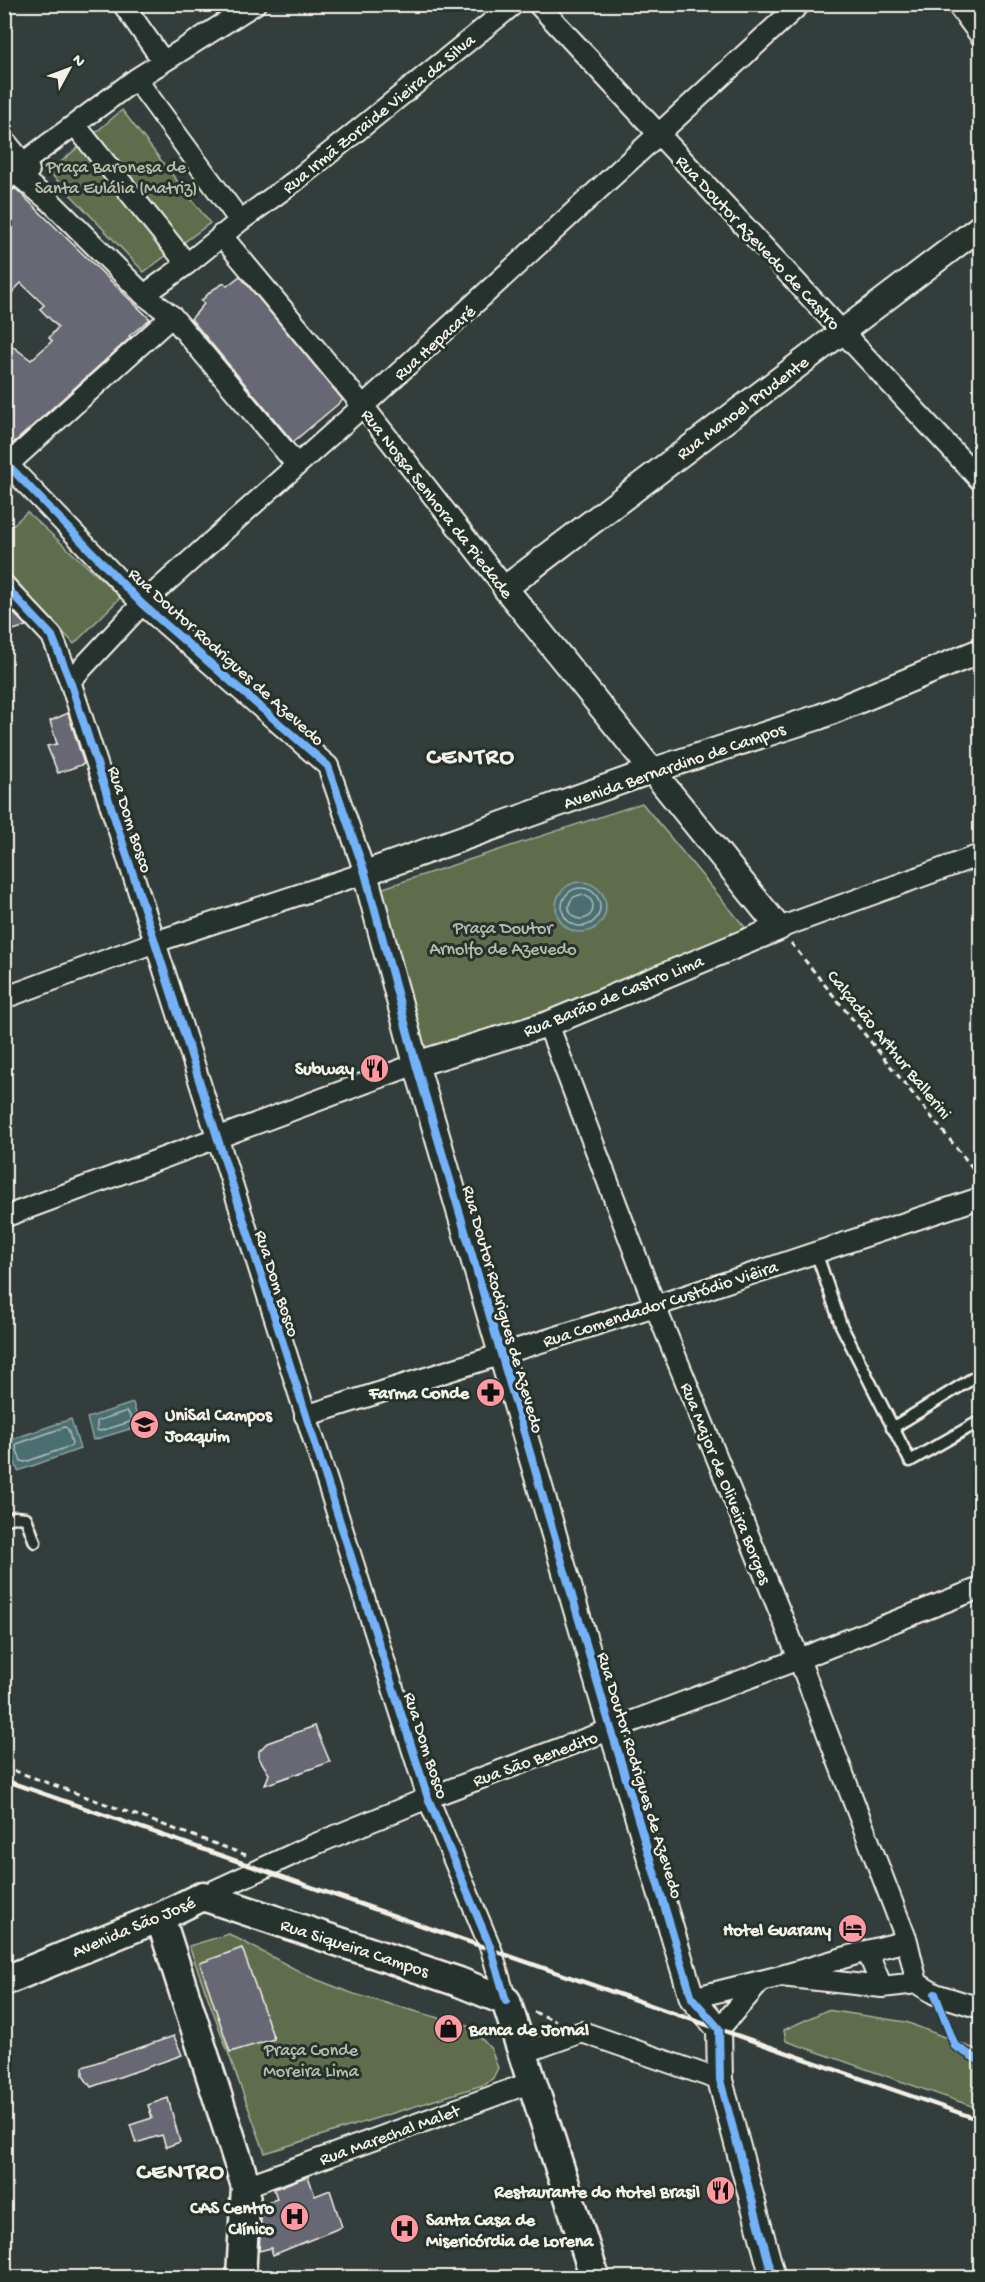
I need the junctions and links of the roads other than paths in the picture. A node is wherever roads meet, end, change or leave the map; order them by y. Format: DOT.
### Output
graph roads {
  1 [pos="123,4"];
  2 [pos="255,4"];
  3 [pos="514,4"];
  4 [pos="538,4"];
  5 [pos="800,4"];
  6 [pos="957,4"];
  7 [pos="981,35"];
  8 [pos="163,61"];
  9 [pos="136,79"];
  10 [pos="75,125"];
  11 [pos="659,135"];
  12 [pos="4,140"];
  13 [pos="12,169"];
  14 [pos="240,221"];
  15 [pos="981,227"];
  16 [pos="221,235"];
  17 [pos="187,264"];
  18 [pos="144,295"];
  19 [pos="172,316"];
  20 [pos="842,331"];
  21 [pos="363,406"];
  22 [pos="296,464"];
  23 [pos="6,466"];
  24 [pos="981,480"];
  25 [pos="4,585"];
  26 [pos="505,588"];
  27 [pos="142,604"];
  28 [pos="981,651"];
  29 [pos="70,681"];
  30 [pos="651,771"];
  31 [pos="981,855"];
  32 [pos="365,873"];
  33 [pos="779,928"];
  34 [pos="155,942"];
  35 [pos="4,998"];
  36 [pos="548,1024"];
  37 [pos="417,1064"];
  38 [pos="216,1137"];
  39 [pos="981,1198"];
  40 [pos="4,1217"];
  41 [pos="816,1252"];
  42 [pos="656,1306"];
  43 [pos="503,1355"];
  44 [pos="981,1374"];
  45 [pos="305,1416"];
  46 [pos="981,1421"];
  47 [pos="892,1428"];
  48 [pos="5,1519"];
  49 [pos="35,1542"];
  50 [pos="981,1588"];
  51 [pos="799,1659"];
  52 [pos="611,1729"];
  53 [pos="428,1798"];
  54 [pos="254,1862"];
  55 [pos="203,1896"];
  56 [pos="160,1917"];
  57 [pos="907,1941"];
  58 [pos="867,1951"];
  59 [pos="781,1976"];
  60 [pos="4,1981"];
  61 [pos="760,1982"];
  62 [pos="917,1983"];
  63 [pos="882,1987"];
  64 [pos="692,1998"];
  65 [pos="506,2001"];
  66 [pos="981,2008"];
  67 [pos="719,2029"];
  68 [pos="523,2053"];
  69 [pos="720,2080"];
  70 [pos="532,2082"];
  71 [pos="246,2186"];
  72 [pos="242,2277"];
  73 [pos="595,2277"];
  74 [pos="773,2277"];
  1 -- 8 [label="street"];
  2 -- 8 [label="street"];
  3 -- 14 [label="street, Rua Irmã Zoraide Vieira da Silva"];
  4 -- 11 [label="street, Rua Doutor Azevedo de Castro"];
  5 -- 11 [label="street, Rua Hepacaré"];
  6 -- 7 [label="street"];
  8 -- 9 [label="street"];
  9 -- 10 [label="street"];
  9 -- 14 [label="street"];
  10 -- 13 [label="street"];
  10 -- 17 [label="street"];
  11 -- 20 [label="street, Rua Doutor Azevedo de Castro"];
  11 -- 21 [label="street, Rua Hepacaré"];
  12 -- 13 [label="street"];
  13 -- 18 [label="street"];
  14 -- 16 [label="street"];
  15 -- 20 [label="street, Rua Manoel Prudente"];
  16 -- 17 [label="street"];
  16 -- 21 [label="street, Rua Nossa Senhora da Piedade"];
  17 -- 18 [label="street"];
  18 -- 19 [label="street"];
  19 -- 22 [label="street"];
  19 -- 23 [label="street"];
  20 -- 24 [label="street, Rua Doutor Azevedo de Castro"];
  20 -- 26 [label="street, Rua Manoel Prudente"];
  21 -- 22 [label="street, Rua Hepacaré"];
  21 -- 26 [label="street, Rua Nossa Senhora da Piedade"];
  22 -- 27 [label="street, Rua Hepacaré"];
  23 -- 27 [label="street, Rua Doutor Rodrigues de Azevedo"];
  25 -- 29 [label="street, Rua Dom Bosco"];
  26 -- 30 [label="street, Rua Nossa Senhora da Piedade"];
  27 -- 29 [label="street, Rua Hepacaré"];
  27 -- 32 [label="street, Rua Doutor Rodrigues de Azevedo"];
  28 -- 30 [label="street, Avenida Bernardino de Campos"];
  29 -- 34 [label="street, Rua Dom Bosco"];
  30 -- 32 [label="street, Avenida Bernardino de Campos"];
  30 -- 33 [label="street, Rua Nossa Senhora da Piedade"];
  31 -- 33 [label="street"];
  32 -- 34 [label="street"];
  32 -- 37 [label="street, Rua Doutor Rodrigues de Azevedo"];
  33 -- 36 [label="street, Rua Barão de Castro Lima"];
  34 -- 35 [label="street"];
  34 -- 38 [label="street, Rua Dom Bosco"];
  36 -- 37 [label="street, Rua Barão de Castro Lima"];
  36 -- 42 [label="street, Rua Major de Oliveira Borges"];
  37 -- 38 [label="street, Rua Barão de Castro Lima"];
  37 -- 43 [label="street, Rua Doutor Rodrigues de Azevedo"];
  38 -- 40 [label="street, Rua Barão de Castro Lima"];
  38 -- 45 [label="street, Rua Dom Bosco"];
  39 -- 41 [label="street, Rua Comendador Custódio Viêira"];
  41 -- 42 [label="street, Rua Comendador Custódio Viêira"];
  41 -- 47 [label="lane"];
  42 -- 43 [label="street, Rua Comendador Custódio Viêira"];
  42 -- 51 [label="street, Rua Major de Oliveira Borges"];
  43 -- 45 [label="street, Rua Comendador Custódio Viêira"];
  43 -- 52 [label="street, Rua Doutor Rodrigues de Azevedo"];
  44 -- 47 [label="lane"];
  45 -- 53 [label="street, Rua Dom Bosco"];
  46 -- 47 [label="lane"];
  48 -- 49 [label="lane"];
  50 -- 51 [label="street, Rua São Benedito"];
  51 -- 52 [label="street, Rua São Benedito"];
  51 -- 57 [label="street, Rua Major de Oliveira Borges"];
  52 -- 53 [label="street, Rua São Benedito"];
  52 -- 64 [label="street, Rua Doutor Rodrigues de Azevedo"];
  53 -- 54 [label="street, Rua São Benedito"];
  53 -- 65 [label="street, Rua Dom Bosco"];
  54 -- 55 [label="street, Avenida São José"];
  55 -- 56 [label="main road, Avenida São José"];
  55 -- 65 [label="main road, Rua Siqueira Campos"];
  56 -- 60 [label="main road, Avenida São José"];
  56 -- 71 [label="main road"];
  57 -- 58 [label="street"];
  57 -- 62 [label="street, Rua Major de Oliveira Borges"];
  58 -- 59 [label="street"];
  58 -- 63 [label="street"];
  59 -- 61 [label="street"];
  59 -- 63 [label="street"];
  61 -- 64 [label="street"];
  61 -- 67 [label="street"];
  62 -- 63 [label="street"];
  62 -- 66 [label="street"];
  64 -- 67 [label="street, Rua Doutor Rodrigues de Azevedo"];
  65 -- 68 [label="main road, Rua Dom Bosco"];
  67 -- 69 [label="street"];
  68 -- 69 [label="street"];
  68 -- 70 [label="main road, Rua Dom Bosco"];
  69 -- 74 [label="street"];
  70 -- 71 [label="street, Rua Marechal Malet"];
  70 -- 73 [label="main road, Rua Dom Bosco"];
  71 -- 72 [label="main road"];
}
